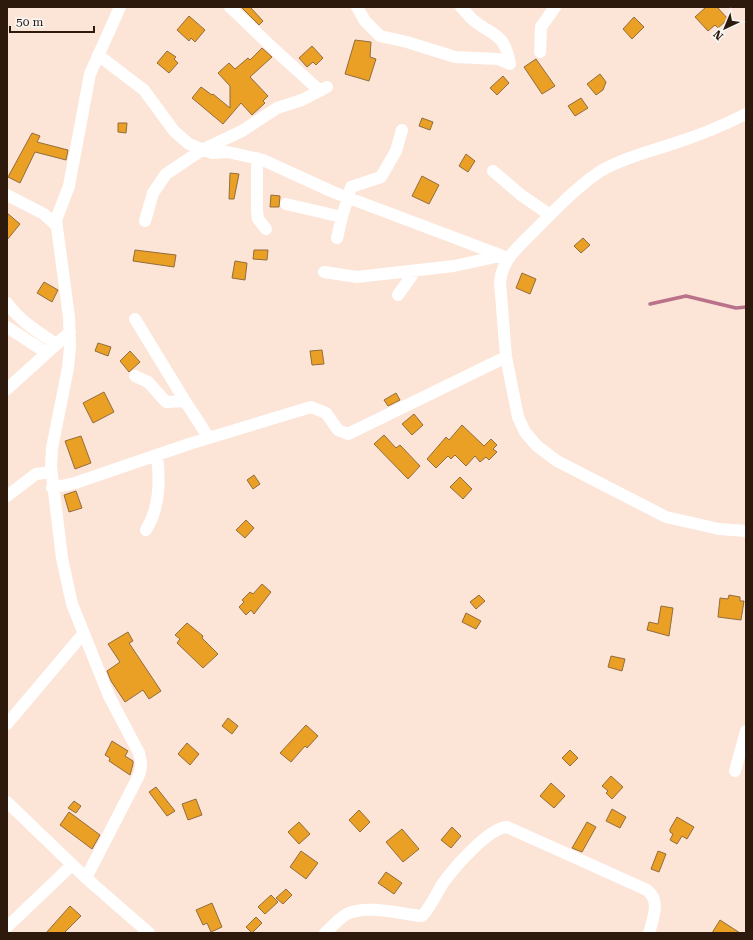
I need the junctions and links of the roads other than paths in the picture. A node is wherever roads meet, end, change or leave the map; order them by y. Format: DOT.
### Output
graph roads {
  1 [pos="120,7"];
  2 [pos="230,7"];
  3 [pos="357,7"];
  4 [pos="461,7"];
  5 [pos="555,7"];
  6 [pos="540,52"];
  7 [pos="98,55"];
  8 [pos="746,114"];
  9 [pos="402,130"];
  10 [pos="202,150"];
  11 [pos="257,158"];
  12 [pos="493,171"];
  13 [pos="7,195"];
  14 [pos="348,197"];
  15 [pos="286,204"];
  16 [pos="550,216"];
  17 [pos="342,217"];
  18 [pos="145,221"];
  19 [pos="56,225"];
  20 [pos="266,229"];
  21 [pos="337,238"];
  22 [pos="504,258"];
  23 [pos="415,271"];
  24 [pos="324,272"];
  25 [pos="398,295"];
  26 [pos="7,303"];
  27 [pos="134,318"];
  28 [pos="7,327"];
  29 [pos="70,332"];
  30 [pos="56,344"];
  31 [pos="47,353"];
  32 [pos="506,357"];
  33 [pos="135,376"];
  34 [pos="7,389"];
  35 [pos="185,401"];
  36 [pos="209,438"];
  37 [pos="157,455"];
  38 [pos="51,472"];
  39 [pos="52,488"];
  40 [pos="7,496"];
  41 [pos="146,530"];
  42 [pos="746,531"];
  43 [pos="83,634"];
  44 [pos="7,724"];
  45 [pos="746,731"];
  46 [pos="735,771"];
  47 [pos="7,802"];
  48 [pos="72,865"];
  49 [pos="86,878"];
  50 [pos="7,927"];
  51 [pos="149,933"];
  52 [pos="325,933"];
  53 [pos="649,933"];
  1 -- 7 [label="street"];
  2 -- 10 [label="street"];
  3 -- 4 [label="street"];
  5 -- 6 [label="street"];
  7 -- 10 [label="street"];
  7 -- 19 [label="street"];
  8 -- 16 [label="street"];
  9 -- 14 [label="street"];
  10 -- 11 [label="street"];
  10 -- 18 [label="street"];
  11 -- 14 [label="street"];
  11 -- 20 [label="street"];
  12 -- 16 [label="street"];
  13 -- 19 [label="street"];
  14 -- 17 [label="street"];
  14 -- 22 [label="street"];
  15 -- 17 [label="street"];
  16 -- 22 [label="street"];
  17 -- 21 [label="street"];
  19 -- 29 [label="street"];
  22 -- 23 [label="street"];
  22 -- 32 [label="street"];
  23 -- 24 [label="street"];
  23 -- 25 [label="street"];
  26 -- 30 [label="street"];
  27 -- 35 [label="street"];
  28 -- 31 [label="street"];
  29 -- 30 [label="street"];
  29 -- 38 [label="street"];
  30 -- 31 [label="street"];
  31 -- 34 [label="street"];
  32 -- 36 [label="street"];
  32 -- 42 [label="street"];
  33 -- 35 [label="street"];
  35 -- 36 [label="street"];
  36 -- 37 [label="street"];
  37 -- 39 [label="street"];
  37 -- 41 [label="street"];
  38 -- 39 [label="street"];
  38 -- 40 [label="street"];
  39 -- 43 [label="street"];
  43 -- 44 [label="street"];
  43 -- 49 [label="street"];
  45 -- 46 [label="street"];
  47 -- 48 [label="street"];
  48 -- 49 [label="street"];
  48 -- 50 [label="street"];
  49 -- 51 [label="street"];
  52 -- 53 [label="street"];
}
